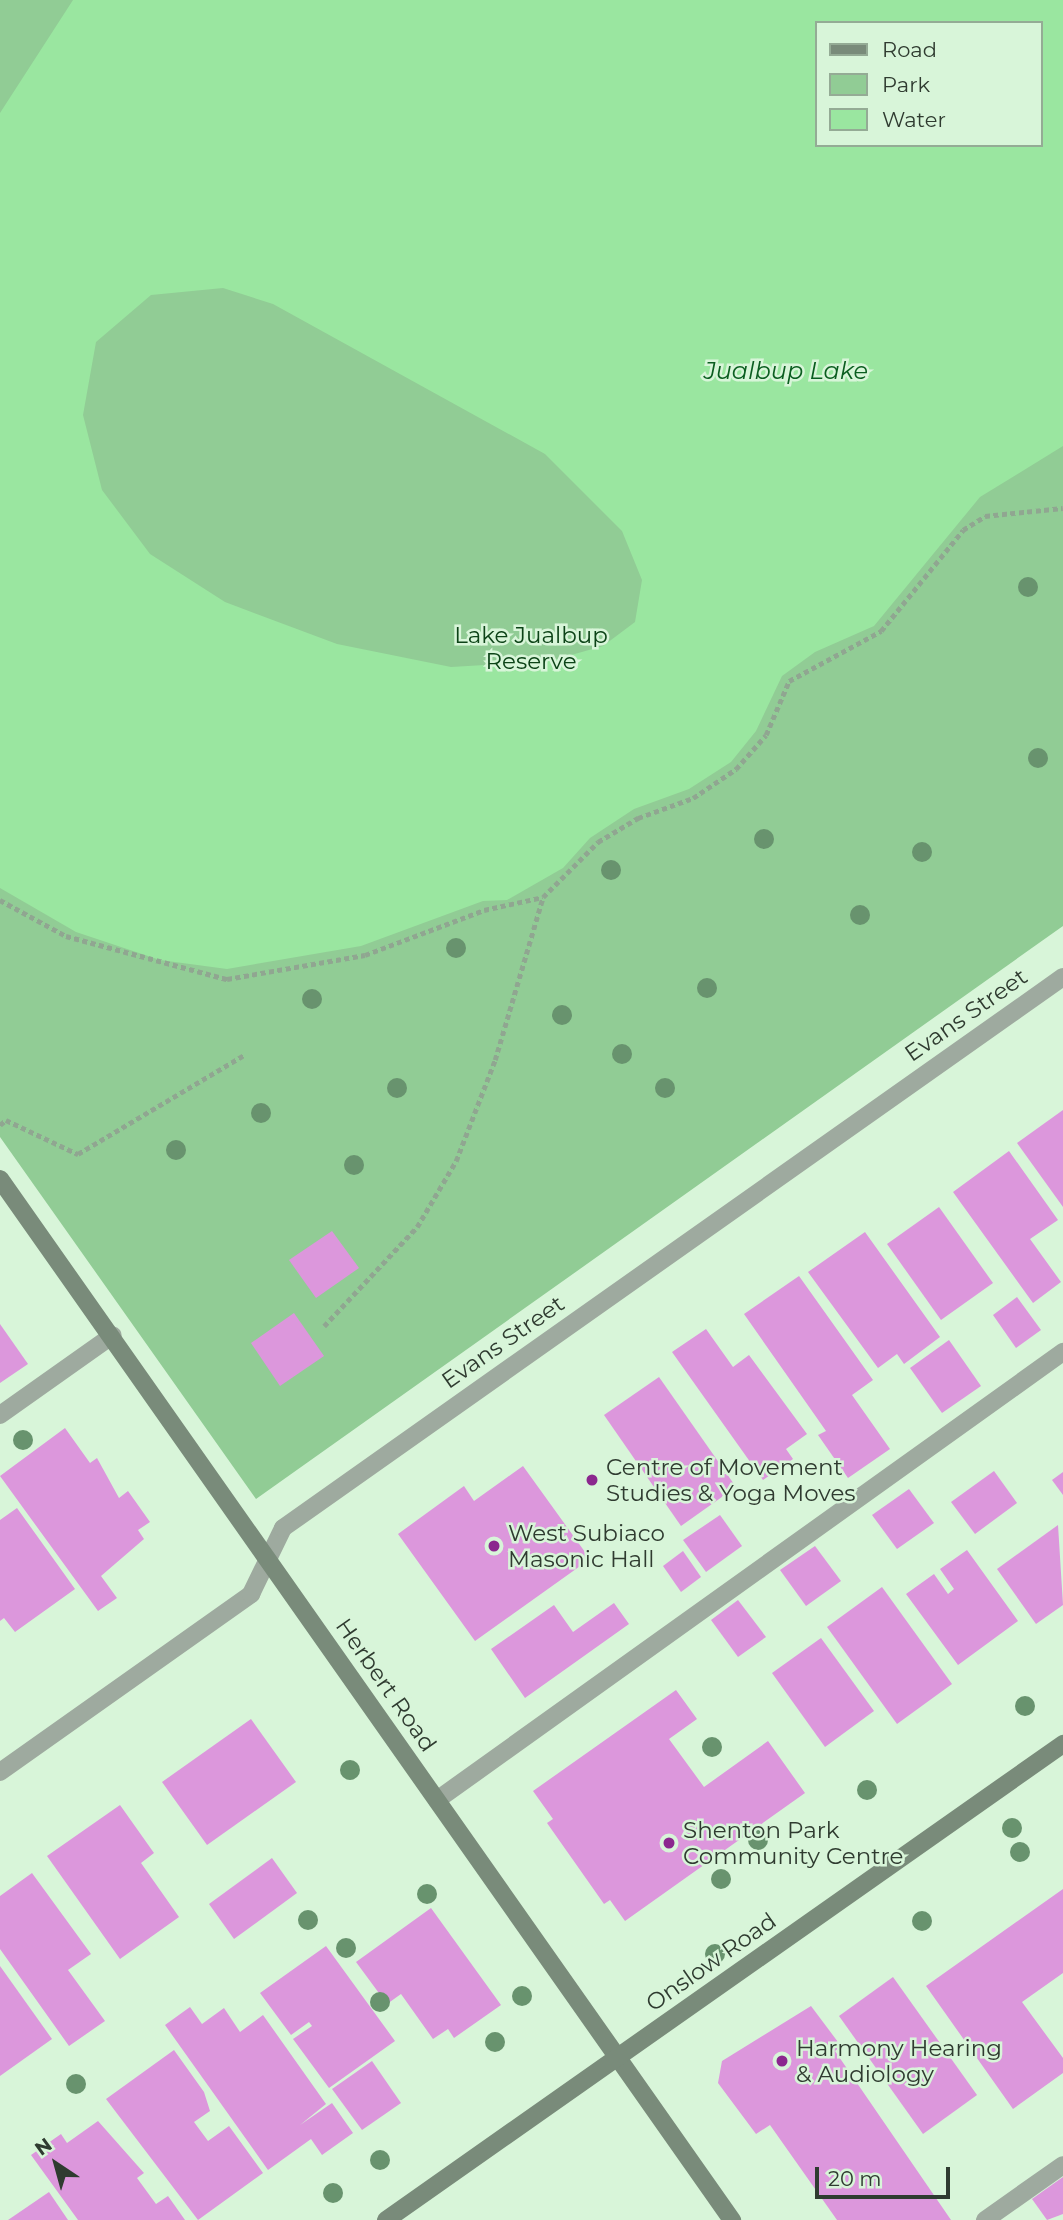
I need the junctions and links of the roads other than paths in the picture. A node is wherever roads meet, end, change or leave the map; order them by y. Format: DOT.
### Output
graph roads {
  1 [pos="1063,977"];
  2 [pos="0,1179"];
  3 [pos="113,1335"];
  4 [pos="1063,1352"];
  5 [pos="0,1415"];
  6 [pos="268,1558"];
  7 [pos="1063,1744"];
  8 [pos="0,1772"];
  9 [pos="437,1800"];
  10 [pos="618,2057"];
  11 [pos="1063,2165"];
  12 [pos="386,2220"];
  13 [pos="732,2220"];
  14 [pos="985,2220"];
  1 -- 6 [label="street, Evans Street"];
  2 -- 3 [label="street, Herbert Road"];
  3 -- 5 [label="street"];
  3 -- 6 [label="street, Herbert Road"];
  4 -- 9 [label="street"];
  6 -- 8 [label="street, Evans Street"];
  6 -- 9 [label="street, Herbert Road"];
  7 -- 10 [label="street, Onslow Road"];
  9 -- 10 [label="street, Herbert Road"];
  10 -- 12 [label="street, Onslow Road"];
  10 -- 13 [label="street, Herbert Road"];
  11 -- 14 [label="street"];
}
